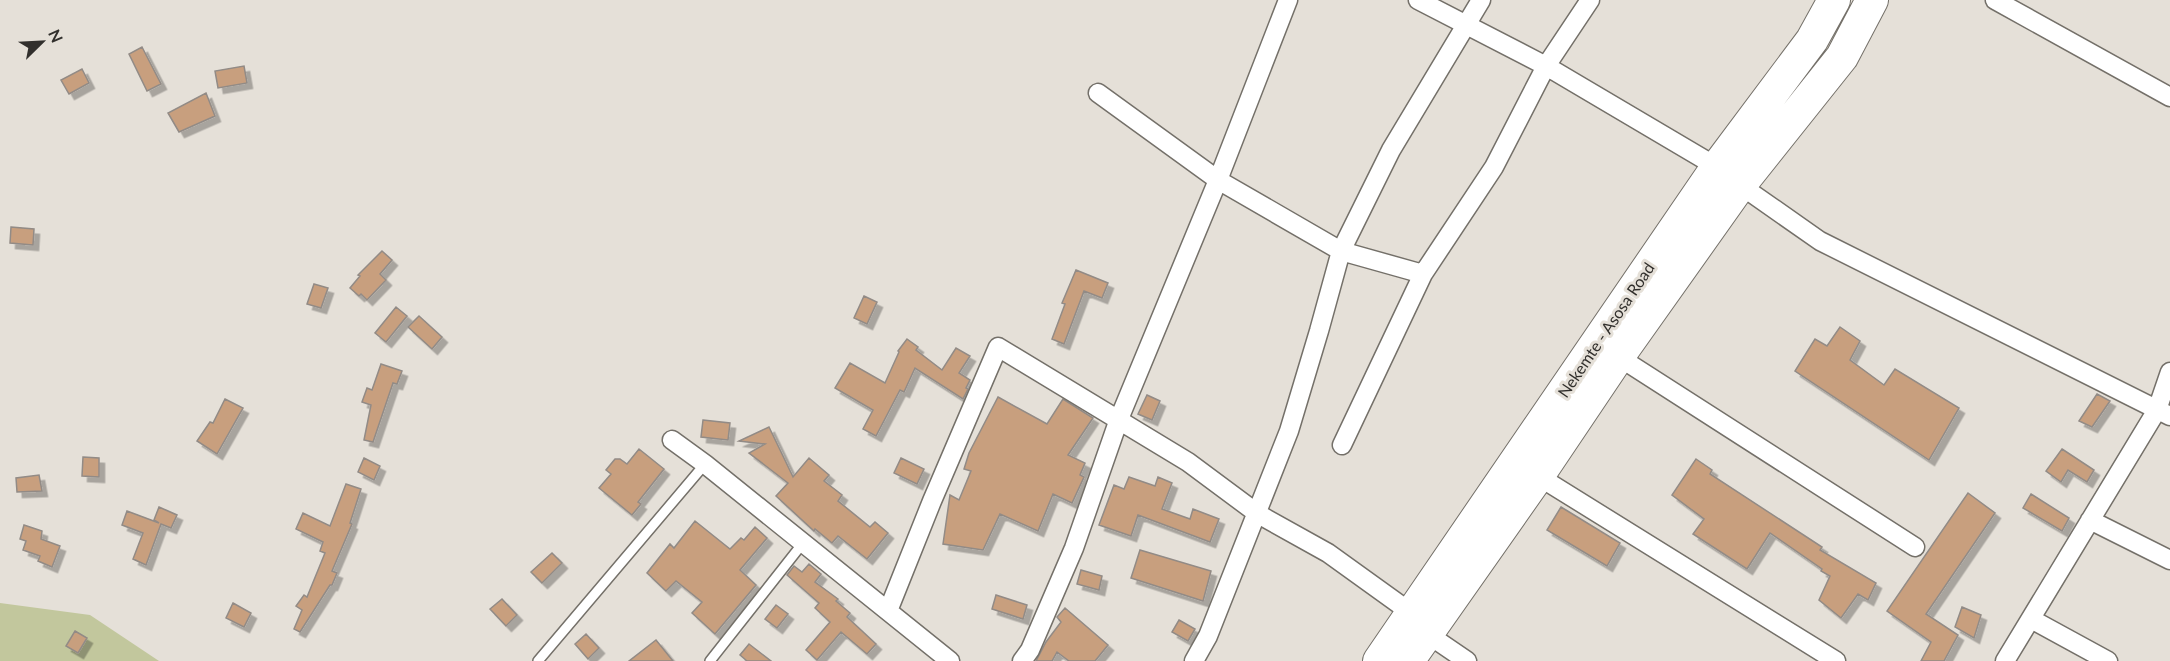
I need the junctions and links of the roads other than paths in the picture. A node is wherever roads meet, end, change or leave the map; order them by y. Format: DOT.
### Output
graph roads {
  1 [pos="1288,0"];
  2 [pos="1418,0"];
  3 [pos="1481,0"];
  4 [pos="1590,0"];
  5 [pos="1834,0"];
  6 [pos="1872,0"];
  7 [pos="1995,0"];
  8 [pos="1467,24"];
  9 [pos="1812,40"];
  10 [pos="1842,57"];
  11 [pos="1546,66"];
  12 [pos="1098,93"];
  13 [pos="2170,97"];
  14 [pos="1728,176"];
  15 [pos="1218,180"];
  16 [pos="1341,251"];
  17 [pos="1423,274"];
  18 [pos="1608,350"];
  19 [pos="2170,372"];
  20 [pos="2163,413"];
  21 [pos="1119,419"];
  22 [pos="672,440"];
  23 [pos="1342,445"];
  24 [pos="705,464"];
  25 [pos="1538,476"];
  26 [pos="1257,514"];
  27 [pos="2090,520"];
  28 [pos="803,543"];
  29 [pos="1915,547"];
  30 [pos="2170,560"];
  31 [pos="888,611"];
  32 [pos="2031,619"];
  33 [pos="1418,622"];
  34 [pos="538,661"];
  35 [pos="710,661"];
  36 [pos="950,661"];
  37 [pos="1022,661"];
  38 [pos="1194,661"];
  39 [pos="1379,661"];
  40 [pos="1408,661"];
  41 [pos="1467,661"];
  42 [pos="1836,661"];
  43 [pos="2005,661"];
  44 [pos="2108,661"];
  1 -- 15 [label="street"];
  2 -- 8 [label="street"];
  3 -- 8 [label="street"];
  4 -- 11 [label="street"];
  5 -- 9 [label="highway"];
  6 -- 10 [label="highway"];
  7 -- 13 [label="street"];
  8 -- 11 [label="street"];
  8 -- 16 [label="street"];
  9 -- 10 [label="street"];
  9 -- 14 [label="highway"];
  10 -- 14 [label="highway"];
  11 -- 14 [label="street"];
  11 -- 17 [label="street"];
  12 -- 15 [label="street"];
  14 -- 18 [label="highway"];
  14 -- 20 [label="street"];
  15 -- 16 [label="street"];
  15 -- 21 [label="street"];
  16 -- 17 [label="street"];
  16 -- 26 [label="street"];
  17 -- 23 [label="street"];
  18 -- 25 [label="highway"];
  18 -- 29 [label="street"];
  18 -- 33 [label="highway, Nekemte - Asosa Road"];
  19 -- 20 [label="street"];
  20 -- 27 [label="street"];
  21 -- 26 [label="street"];
  21 -- 31 [label="street"];
  21 -- 37 [label="street"];
  22 -- 24 [label="street"];
  24 -- 28 [label="street"];
  24 -- 34 [label="lane"];
  25 -- 33 [label="highway"];
  25 -- 42 [label="street"];
  26 -- 33 [label="street"];
  26 -- 38 [label="street"];
  27 -- 30 [label="street"];
  27 -- 32 [label="street"];
  28 -- 31 [label="street"];
  28 -- 35 [label="lane"];
  31 -- 36 [label="street"];
  32 -- 43 [label="street"];
  32 -- 44 [label="street"];
  33 -- 39 [label="highway, Nekemte - Asosa Road"];
  33 -- 40 [label="highway"];
  33 -- 41 [label="street"];
}
